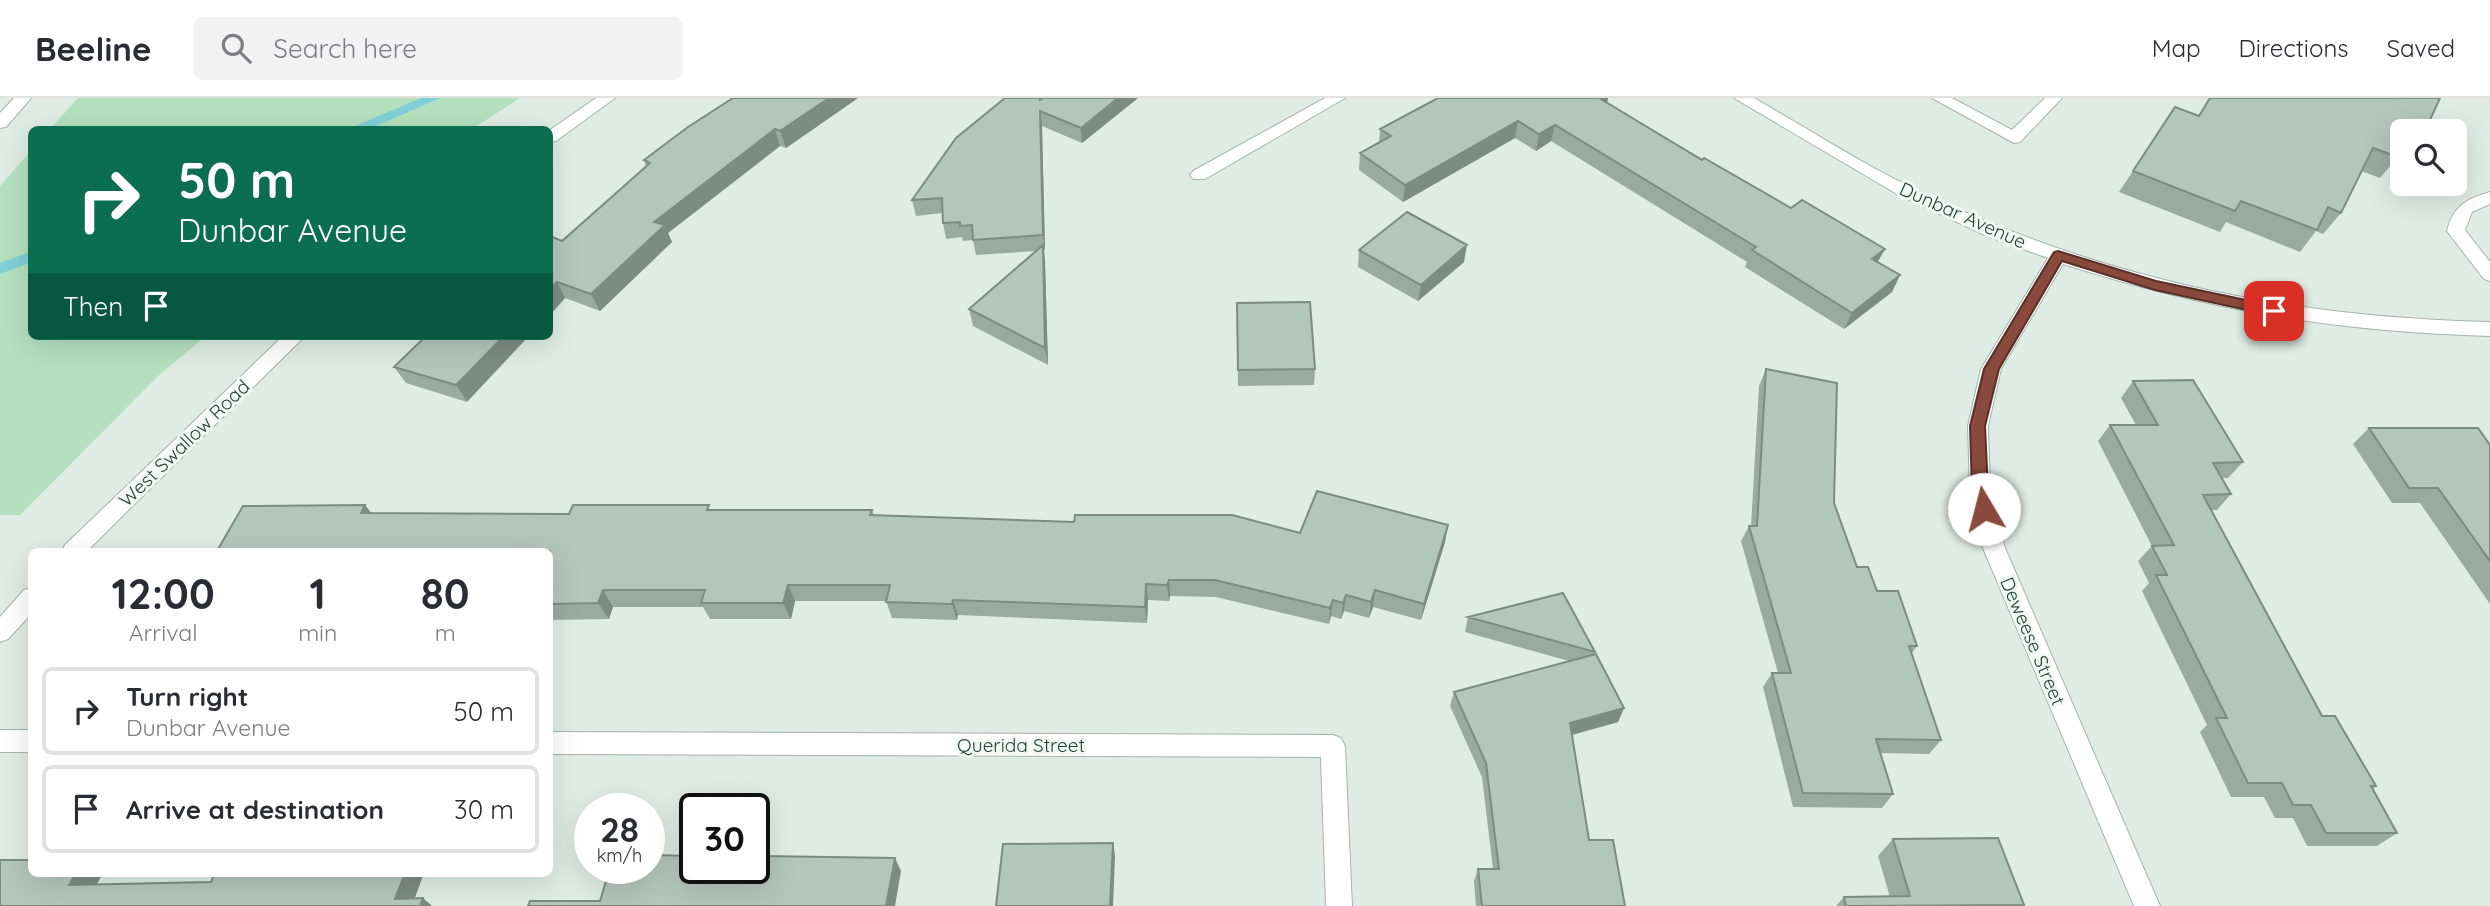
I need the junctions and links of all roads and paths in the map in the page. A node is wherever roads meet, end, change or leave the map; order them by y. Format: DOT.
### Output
graph roads {
  1 [pos="23,98"];
  2 [pos="607,98"];
  3 [pos="1337,98"];
  4 [pos="1742,98"];
  5 [pos="1940,98"];
  6 [pos="2054,98"];
  7 [pos="0,123"];
  8 [pos="553,135"];
  9 [pos="1199,175"];
  10 [pos="2490,198"];
  11 [pos="2058,256"];
  12 [pos="2490,275"];
  13 [pos="2490,329"];
  14 [pos="291,340"];
  15 [pos="76,548"];
  16 [pos="28,601"];
  17 [pos="0,632"];
  18 [pos="0,741"];
  19 [pos="28,741"];
  20 [pos="553,743"];
  21 [pos="1339,906"];
  22 [pos="2147,906"];
  1 -- 7 [label="street"];
  2 -- 8 [label="street"];
  3 -- 9 [label="street"];
  4 -- 11 [label="street, Dunbar Avenue"];
  5 -- 6 [label="street"];
  10 -- 12 [label="street"];
  11 -- 13 [label="street, Dunbar Avenue"];
  11 -- 22 [label="street, Deweese Street"];
  14 -- 15 [label="street, West Swallow Road"];
  16 -- 17 [label="street"];
  18 -- 19 [label="street"];
  20 -- 21 [label="street, Querida Street"];
}
